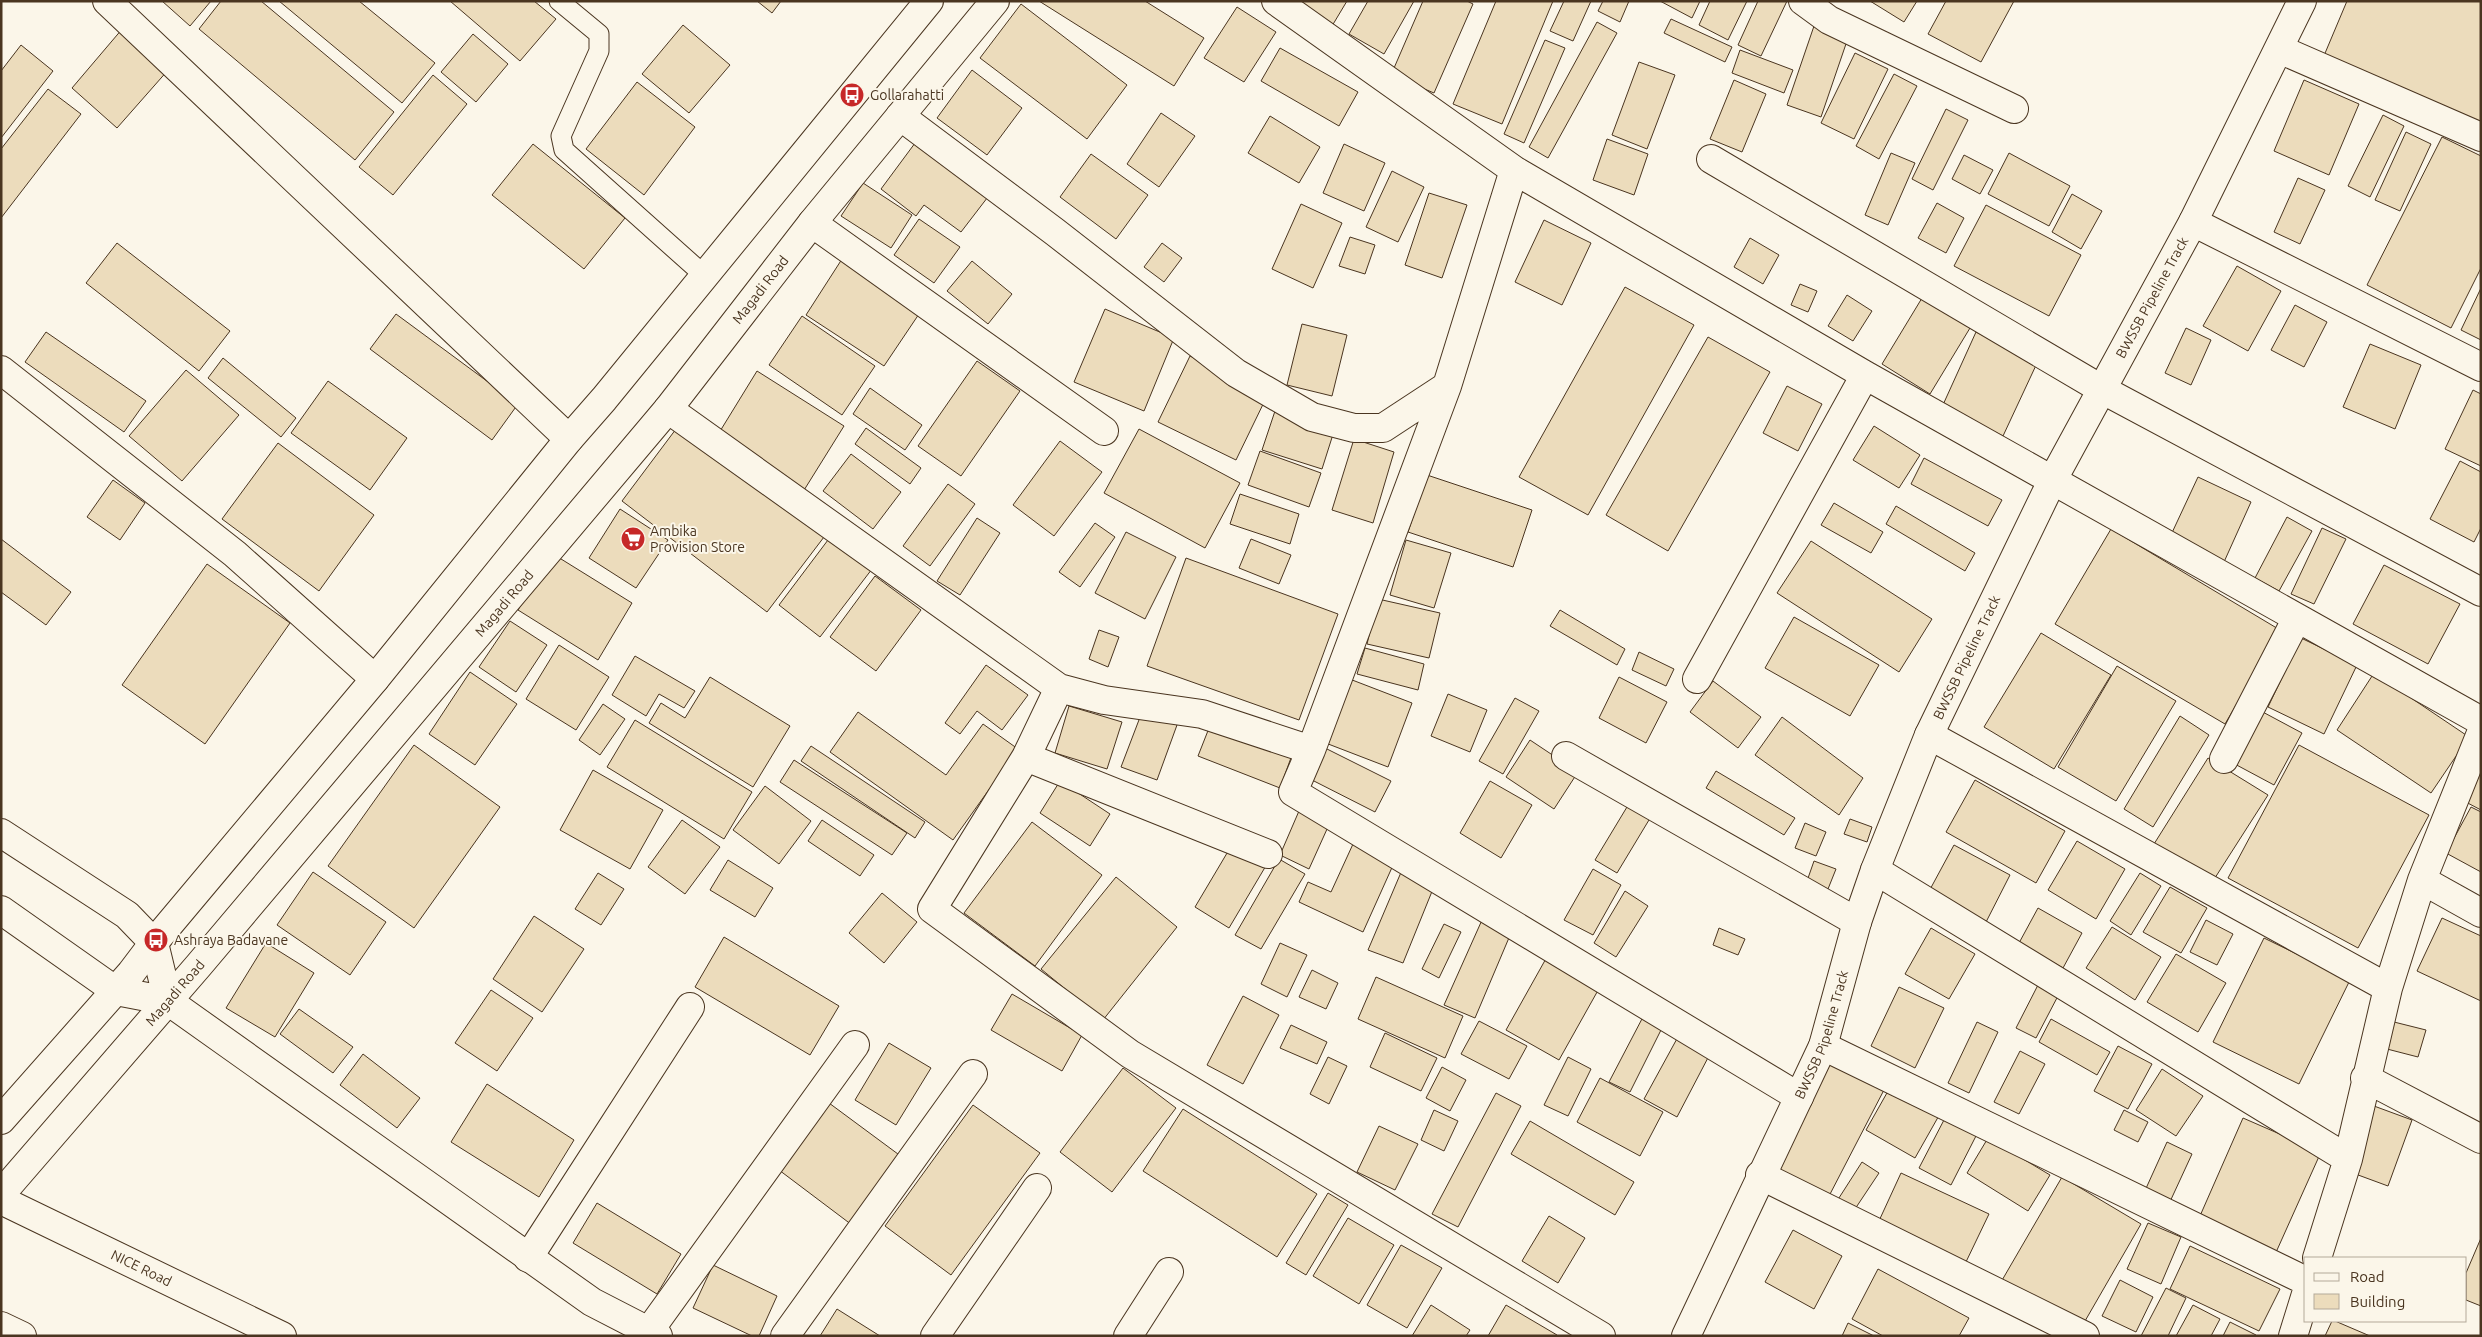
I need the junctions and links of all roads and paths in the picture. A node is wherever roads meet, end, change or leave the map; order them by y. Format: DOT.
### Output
graph roads {
  1 [pos="107,1"];
  2 [pos="559,1"];
  3 [pos="929,1"];
  4 [pos="995,1"];
  5 [pos="1276,1"];
  6 [pos="1803,1"];
  7 [pos="2302,1"];
  8 [pos="1834,10"];
  9 [pos="2279,49"];
  10 [pos="2014,109"];
  11 [pos="900,116"];
  12 [pos="2481,137"];
  13 [pos="1711,159"];
  14 [pos="1514,170"];
  15 [pos="2193,222"];
  16 [pos="812,224"];
  17 [pos="705,276"];
  18 [pos="2481,367"];
  19 [pos="1,370"];
  20 [pos="1865,375"];
  21 [pos="1447,386"];
  22 [pos="2103,390"];
  23 [pos="668,409"];
  24 [pos="1104,431"];
  25 [pos="569,439"];
  26 [pos="2052,481"];
  27 [pos="2481,592"];
  28 [pos="2297,618"];
  29 [pos="375,679"];
  30 [pos="1696,679"];
  31 [pos="1059,688"];
  32 [pos="2481,721"];
  33 [pos="2481,732"];
  34 [pos="1929,735"];
  35 [pos="1311,750"];
  36 [pos="1566,756"];
  37 [pos="1026,757"];
  38 [pos="2224,759"];
  39 [pos="1,833"];
  40 [pos="1268,854"];
  41 [pos="1875,870"];
  42 [pos="2422,880"];
  43 [pos="1,910"];
  44 [pos="2481,913"];
  45 [pos="1857,922"];
  46 [pos="154,943"];
  47 [pos="2388,988"];
  48 [pos="116,991"];
  49 [pos="168,1001"];
  50 [pos="690,1007"];
  51 [pos="855,1045"];
  52 [pos="1823,1046"];
  53 [pos="973,1074"];
  54 [pos="2365,1078"];
  55 [pos="1799,1096"];
  56 [pos="7,1113"];
  57 [pos="2481,1139"];
  58 [pos="2348,1159"];
  59 [pos="1760,1176"];
  60 [pos="1038,1188"];
  61 [pos="1,1194"];
  62 [pos="1,1200"];
  63 [pos="2317,1257"];
  64 [pos="528,1258"];
  65 [pos="1169,1272"];
  66 [pos="2304,1280"];
  67 [pos="2304,1300"];
  68 [pos="1,1326"];
  69 [pos="653,1333"];
  70 [pos="22,1336"];
  71 [pos="282,1336"];
  72 [pos="785,1336"];
  73 [pos="935,1336"];
  74 [pos="1128,1336"];
  75 [pos="1601,1336"];
  76 [pos="1686,1336"];
  77 [pos="2085,1336"];
  78 [pos="2293,1336"];
  1 -- 25 [label="main road"];
  2 -- 17 [label="lane"];
  3 -- 17 [label="main road"];
  4 -- 11 [label="main road, Magadi Road"];
  5 -- 14 [label="main road"];
  6 -- 8 [label="main road"];
  7 -- 9 [label="main road, BWSSB Pipeline Track"];
  8 -- 10 [label="main road"];
  9 -- 12 [label="main road"];
  9 -- 15 [label="main road, BWSSB Pipeline Track"];
  11 -- 16 [label="main road, Magadi Road"];
  11 -- 21 [label="main road"];
  13 -- 22 [label="main road"];
  14 -- 20 [label="main road"];
  14 -- 21 [label="main road"];
  15 -- 18 [label="main road"];
  15 -- 22 [label="main road, BWSSB Pipeline Track"];
  16 -- 23 [label="main road, Magadi Road"];
  16 -- 24 [label="main road"];
  17 -- 25 [label="main road"];
  19 -- 29 [label="main road"];
  20 -- 26 [label="main road"];
  20 -- 30 [label="main road"];
  21 -- 35 [label="main road"];
  22 -- 26 [label="main road, BWSSB Pipeline Track"];
  22 -- 27 [label="main road"];
  23 -- 31 [label="main road"];
  23 -- 49 [label="main road, Magadi Road"];
  25 -- 29 [label="main road"];
  26 -- 28 [label="main road"];
  26 -- 34 [label="main road, BWSSB Pipeline Track"];
  28 -- 32 [label="main road"];
  28 -- 38 [label="main road"];
  29 -- 46 [label="main road"];
  31 -- 35 [label="main road"];
  31 -- 37 [label="main road"];
  33 -- 42 [label="main road"];
  34 -- 41 [label="main road, BWSSB Pipeline Track"];
  34 -- 47 [label="main road"];
  35 -- 55 [label="main road"];
  36 -- 45 [label="main road"];
  37 -- 40 [label="main road"];
  37 -- 75 [label="main road"];
  39 -- 46 [label="main road"];
  41 -- 45 [label="main road, BWSSB Pipeline Track"];
  41 -- 58 [label="main road"];
  42 -- 44 [label="main road"];
  42 -- 47 [label="main road"];
  43 -- 48 [label="main road"];
  45 -- 52 [label="main road, BWSSB Pipeline Track"];
  46 -- 48 [label="main road"];
  46 -- 49 [label="main road"];
  47 -- 54 [label="main road"];
  48 -- 49 [label="main road"];
  48 -- 56 [label="main road"];
  49 -- 61 [label="main road, Magadi Road"];
  49 -- 64 [label="main road"];
  50 -- 64 [label="main road"];
  51 -- 69 [label="main road"];
  52 -- 55 [label="main road, BWSSB Pipeline Track"];
  52 -- 66 [label="main road"];
  53 -- 72 [label="main road"];
  54 -- 57 [label="main road"];
  54 -- 58 [label="main road"];
  55 -- 59 [label="main road, BWSSB Pipeline Track"];
  58 -- 63 [label="main road"];
  59 -- 76 [label="main road, BWSSB Pipeline Track"];
  59 -- 77 [label="main road"];
  60 -- 73 [label="main road"];
  62 -- 71 [label="main road, NICE Road"];
  64 -- 69 [label="main road"];
  65 -- 74 [label="main road"];
  67 -- 78 [label="main road"];
  68 -- 70 [label="main road"];
}
